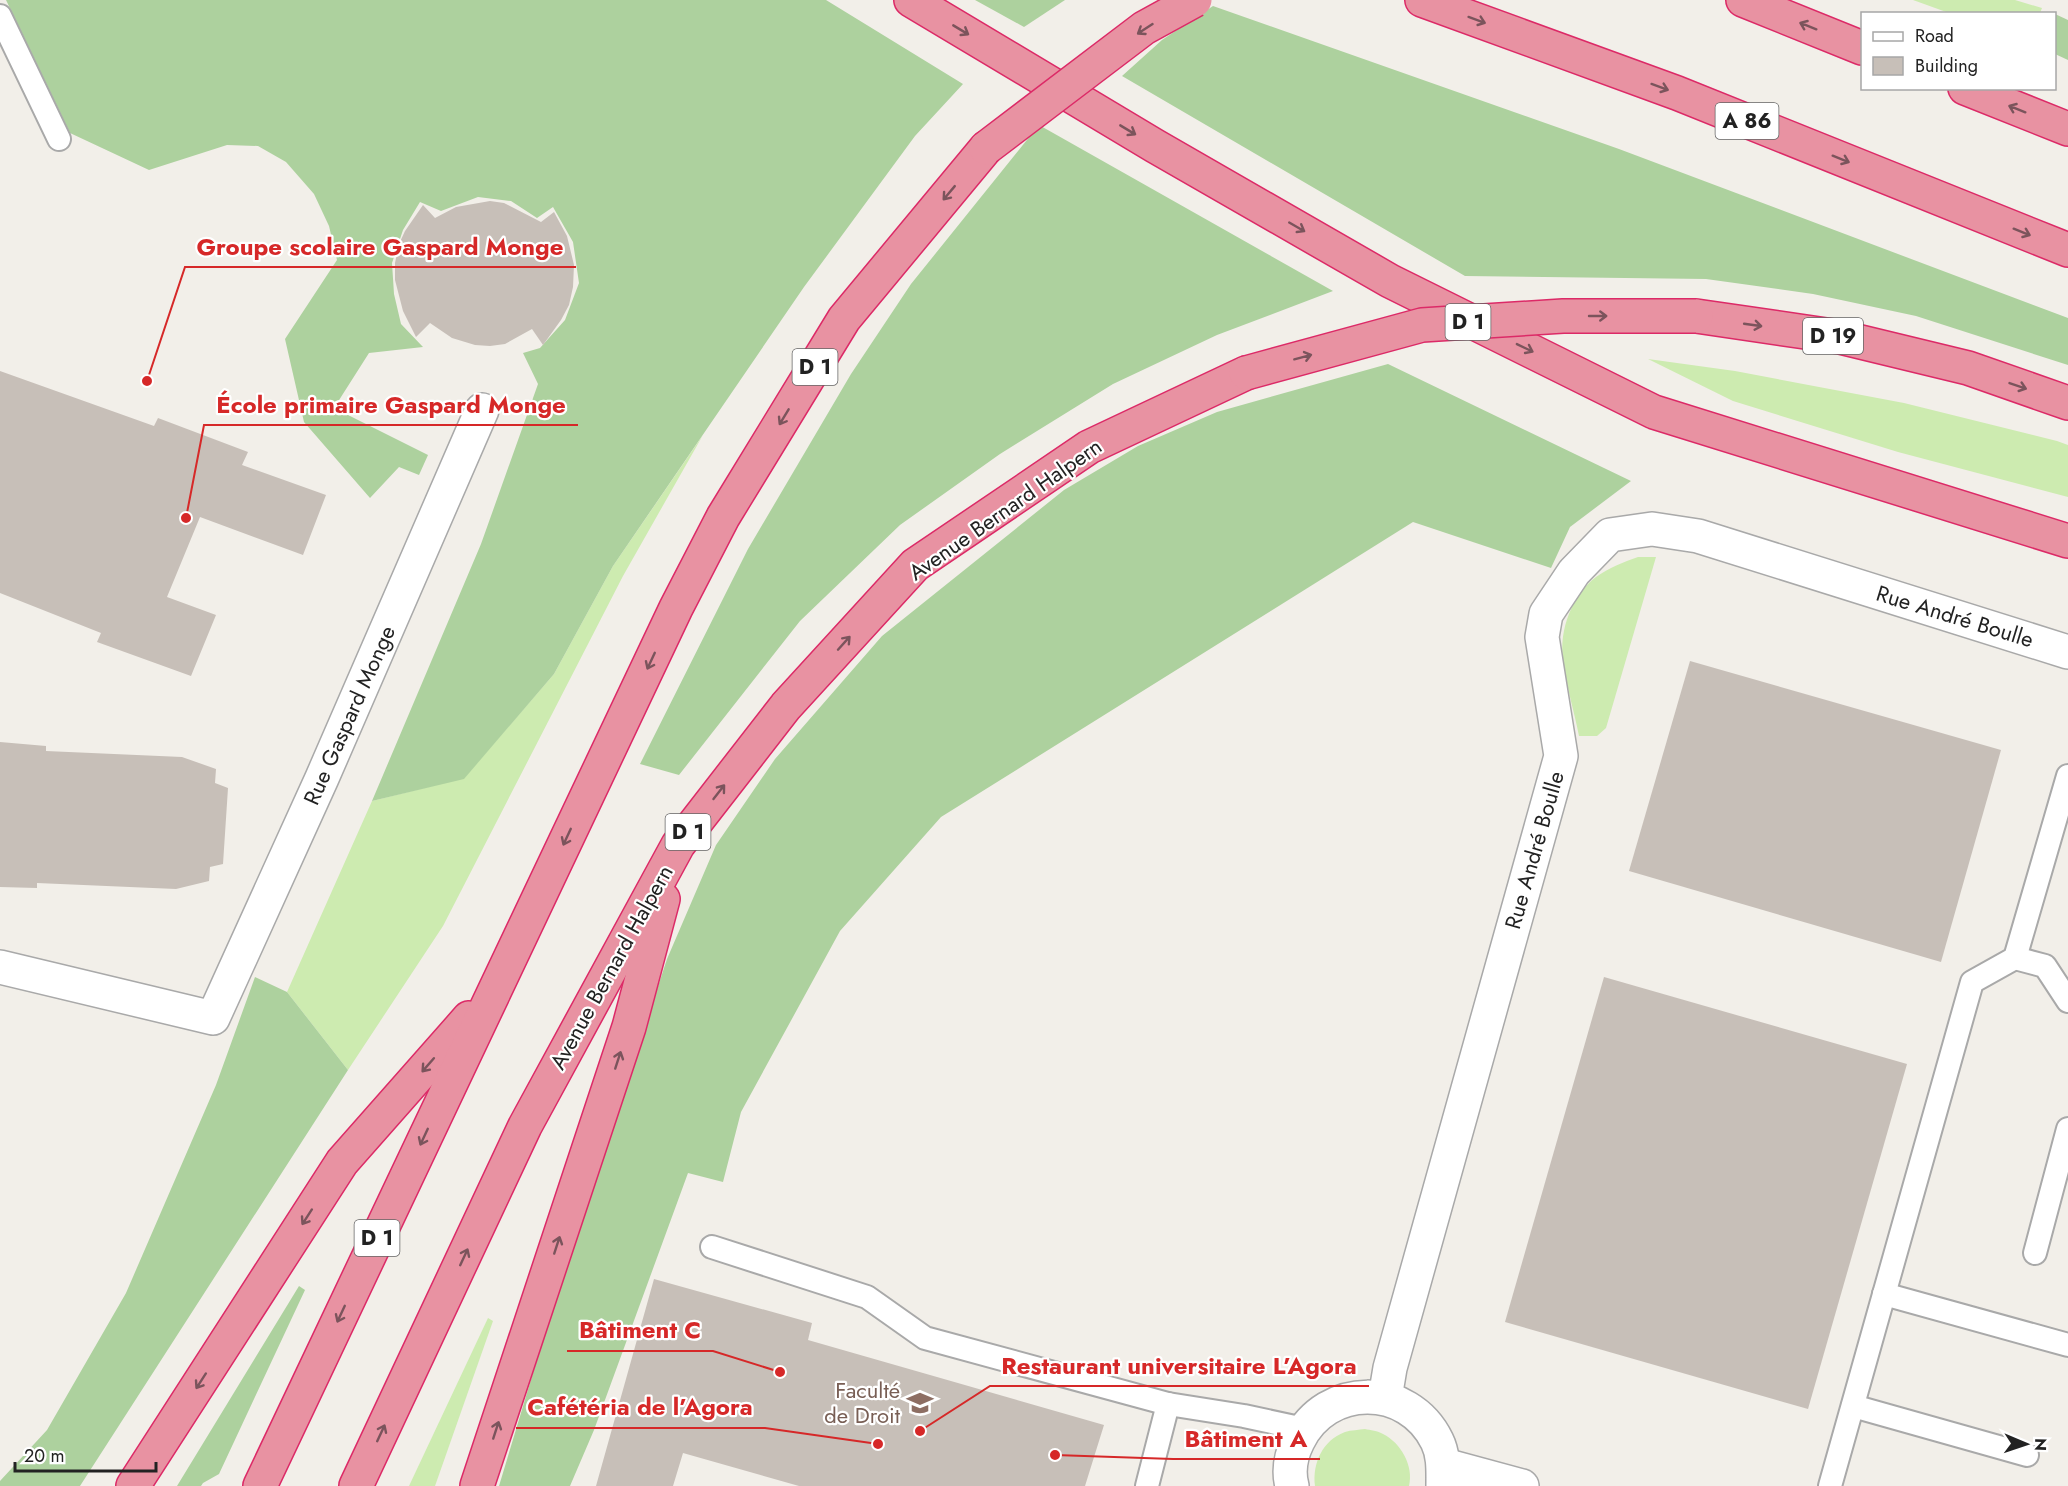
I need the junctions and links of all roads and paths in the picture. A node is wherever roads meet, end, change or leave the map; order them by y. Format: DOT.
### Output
graph roads {
  1 [pos="911,0"];
  2 [pos="1196,0"];
  3 [pos="1422,0"];
  4 [pos="1743,0"];
  5 [pos="0,16"];
  6 [pos="1861,47"];
  7 [pos="1970,90"];
  8 [pos="2068,129"];
  9 [pos="59,139"];
  10 [pos="2068,250"];
  11 [pos="1696,316"];
  12 [pos="2068,403"];
  13 [pos="482,410"];
  14 [pos="2068,541"];
  15 [pos="2068,652"];
  16 [pos="2068,776"];
  17 [pos="678,845"];
  18 [pos="2015,958"];
  19 [pos="0,967"];
  20 [pos="494,989"];
  21 [pos="2068,1001"];
  22 [pos="2068,1129"];
  23 [pos="712,1247"];
  24 [pos="2036,1253"];
  25 [pos="1884,1294"];
  26 [pos="2068,1345"];
  27 [pos="1385,1398"];
  28 [pos="1168,1404"];
  29 [pos="1853,1406"];
  30 [pos="1304,1429"];
  31 [pos="2027,1455"];
  32 [pos="1443,1475"];
  33 [pos="133,1486"];
  34 [pos="260,1486"];
  35 [pos="356,1486"];
  36 [pos="477,1486"];
  37 [pos="1147,1486"];
  38 [pos="1292,1486"];
  39 [pos="1522,1486"];
  40 [pos="1830,1486"];
  1 -- 14 [label="highway, one-way"];
  2 -- 20 [label="highway, D 1, one-way, bridge"];
  3 -- 10 [label="highway, A 86, one-way"];
  6 -- 4 [label="highway, one-way"];
  5 -- 9 [label="lane"];
  8 -- 7 [label="highway, one-way"];
  11 -- 12 [label="highway, Avenue Bernard Halpern / D 19, one-way"];
  17 -- 11 [label="highway, Avenue Bernard Halpern / D 1, one-way, bridge"];
  13 -- 19 [label="street, Rue Gaspard Monge"];
  15 -- 27 [label="street, Rue André Boulle"];
  16 -- 18 [label="lane"];
  35 -- 17 [label="highway, Avenue Bernard Halpern / D 1, one-way"];
  36 -- 17 [label="highway, one-way"];
  18 -- 21 [label="lane"];
  18 -- 25 [label="lane"];
  20 -- 33 [label="highway, one-way"];
  20 -- 34 [label="highway, D 1, one-way"];
  22 -- 24 [label="lane"];
  23 -- 28 [label="lane"];
  25 -- 26 [label="lane"];
  25 -- 29 [label="lane"];
  27 -- 30 [label="street"];
  27 -- 32 [label="street"];
  28 -- 30 [label="lane"];
  28 -- 37 [label="lane"];
  29 -- 31 [label="lane"];
  29 -- 40 [label="lane"];
  30 -- 38 [label="street"];
  32 -- 39 [label="street"];
}
